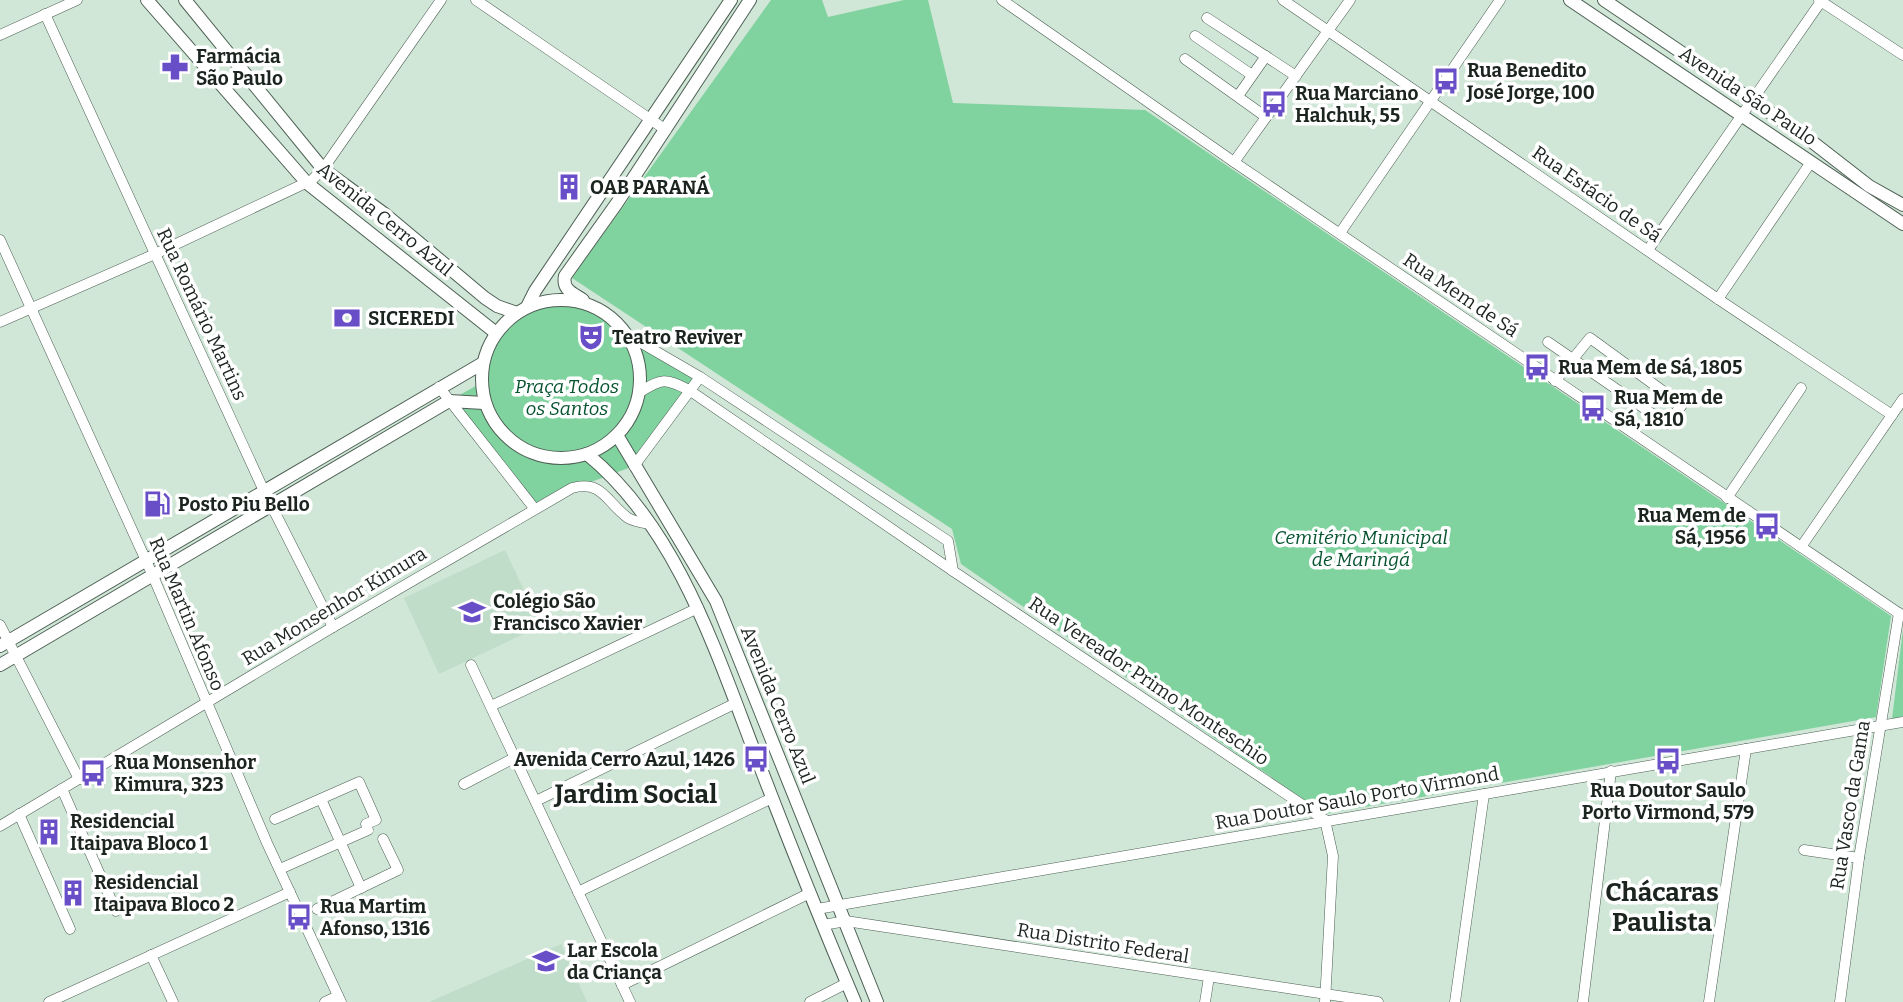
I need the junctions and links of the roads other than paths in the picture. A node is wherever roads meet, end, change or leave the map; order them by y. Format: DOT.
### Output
graph roads {
  1 [pos="77,0"];
  2 [pos="147,0"];
  3 [pos="185,0"];
  4 [pos="441,0"];
  5 [pos="476,0"];
  6 [pos="750,0"];
  7 [pos="1002,0"];
  8 [pos="1283,0"];
  9 [pos="1350,0"];
  10 [pos="1500,0"];
  11 [pos="1570,0"];
  12 [pos="1604,0"];
  13 [pos="1820,0"];
  14 [pos="728,1"];
  15 [pos="1018,5"];
  16 [pos="742,12"];
  17 [pos="45,14"];
  18 [pos="1207,19"];
  19 [pos="1329,31"];
  20 [pos="0,35"];
  21 [pos="1195,36"];
  22 [pos="1266,55"];
  23 [pos="1903,55"];
  24 [pos="1185,59"];
  25 [pos="1252,75"];
  26 [pos="1296,76"];
  27 [pos="1238,96"];
  28 [pos="1430,100"];
  29 [pos="1751,100"];
  30 [pos="1742,114"];
  31 [pos="1266,117"];
  32 [pos="652,121"];
  33 [pos="666,130"];
  34 [pos="1234,162"];
  35 [pos="1811,162"];
  36 [pos="323,169"];
  37 [pos="307,183"];
  38 [pos="1903,205"];
  39 [pos="1903,224"];
  40 [pos="1340,233"];
  41 [pos="0,240"];
  42 [pos="1648,250"];
  43 [pos="155,254"];
  44 [pos="1718,299"];
  45 [pos="31,307"];
  46 [pos="595,307"];
  47 [pos="522,310"];
  48 [pos="0,322"];
  49 [pos="496,333"];
  50 [pos="626,334"];
  51 [pos="1548,342"];
  52 [pos="1573,359"];
  53 [pos="482,363"];
  54 [pos="700,377"];
  55 [pos="1555,381"];
  56 [pos="439,387"];
  57 [pos="1801,388"];
  58 [pos="689,390"];
  59 [pos="640,392"];
  60 [pos="1903,399"];
  61 [pos="449,401"];
  62 [pos="484,403"];
  63 [pos="1892,415"];
  64 [pos="617,435"];
  65 [pos="587,454"];
  66 [pos="634,466"];
  67 [pos="264,491"];
  68 [pos="1727,498"];
  69 [pos="272,506"];
  70 [pos="534,508"];
  71 [pos="650,524"];
  72 [pos="1801,547"];
  73 [pos="145,560"];
  74 [pos="692,562"];
  75 [pos="677,570"];
  76 [pos="953,571"];
  77 [pos="153,576"];
  78 [pos="698,608"];
  79 [pos="1901,614"];
  80 [pos="0,625"];
  81 [pos="333,627"];
  82 [pos="4,644"];
  83 [pos="15,656"];
  84 [pos="0,665"];
  85 [pos="471,665"];
  86 [pos="736,703"];
  87 [pos="206,704"];
  88 [pos="491,706"];
  89 [pos="1903,722"];
  90 [pos="1880,726"];
  91 [pos="1746,749"];
  92 [pos="516,757"];
  93 [pos="1611,771"];
  94 [pos="79,779"];
  95 [pos="464,784"];
  96 [pos="62,789"];
  97 [pos="1484,794"];
  98 [pos="772,798"];
  99 [pos="321,799"];
  100 [pos="536,800"];
  101 [pos="19,814"];
  102 [pos="275,819"];
  103 [pos="1325,820"];
  104 [pos="0,826"];
  105 [pos="383,839"];
  106 [pos="340,842"];
  107 [pos="1804,850"];
  108 [pos="1859,858"];
  109 [pos="280,869"];
  110 [pos="361,888"];
  111 [pos="290,892"];
  112 [pos="578,892"];
  113 [pos="810,893"];
  114 [pos="838,905"];
  115 [pos="317,909"];
  116 [pos="817,909"];
  117 [pos="116,911"];
  118 [pos="846,921"];
  119 [pos="823,925"];
  120 [pos="70,929"];
  121 [pos="151,955"];
  122 [pos="1209,977"];
  123 [pos="847,983"];
  124 [pos="622,985"];
  125 [pos="1326,998"];
  126 [pos="340,999"];
  127 [pos="49,1002"];
  128 [pos="173,1002"];
  129 [pos="325,1002"];
  130 [pos="630,1002"];
  131 [pos="810,1002"];
  132 [pos="855,1002"];
  133 [pos="877,1002"];
  134 [pos="1205,1002"];
  135 [pos="1378,1002"];
  136 [pos="1455,1002"];
  137 [pos="1583,1002"];
  138 [pos="1709,1002"];
  139 [pos="1840,1002"];
  1 -- 17 [label="street"];
  2 -- 37 [label="main road, Avenida Cerro Azul"];
  3 -- 36 [label="main road, Avenida Cerro Azul"];
  4 -- 36 [label="street"];
  5 -- 32 [label="street"];
  6 -- 16 [label="main road"];
  7 -- 15 [label="street, Rua Mem de Sá"];
  8 -- 19 [label="street, Rua Estácio de Sá"];
  9 -- 19 [label="street"];
  10 -- 28 [label="street"];
  11 -- 30 [label="main road, Avenida São Paulo"];
  12 -- 29 [label="main road, Avenida São Paulo"];
  13 -- 23 [label="street"];
  13 -- 29 [label="street"];
  14 -- 16 [label="street"];
  14 -- 32 [label="main road"];
  15 -- 34 [label="street, Rua Mem de Sá"];
  16 -- 33 [label="main road"];
  17 -- 20 [label="street"];
  17 -- 43 [label="street, Rua Romário Martins"];
  18 -- 22 [label="street"];
  19 -- 26 [label="street"];
  19 -- 28 [label="street, Rua Estácio de Sá"];
  21 -- 25 [label="street"];
  22 -- 25 [label="street"];
  22 -- 26 [label="street"];
  24 -- 27 [label="street"];
  25 -- 27 [label="street"];
  26 -- 31 [label="street"];
  27 -- 31 [label="street"];
  28 -- 40 [label="street"];
  28 -- 42 [label="street, Rua Estácio de Sá"];
  29 -- 30 [label="street"];
  29 -- 38 [label="main road, Avenida São Paulo"];
  30 -- 35 [label="main road, Avenida São Paulo"];
  30 -- 42 [label="street"];
  31 -- 34 [label="street"];
  32 -- 33 [label="street"];
  32 -- 47 [label="main road"];
  33 -- 46 [label="main road"];
  34 -- 40 [label="street, Rua Mem de Sá"];
  35 -- 39 [label="main road, Avenida São Paulo"];
  35 -- 44 [label="street"];
  36 -- 37 [label="street"];
  36 -- 47 [label="main road, Avenida Cerro Azul"];
  37 -- 43 [label="street"];
  37 -- 49 [label="main road, Avenida Cerro Azul"];
  40 -- 55 [label="street, Rua Mem de Sá"];
  41 -- 45 [label="street, Rua Martin Afonso"];
  42 -- 44 [label="street, Rua Estácio de Sá"];
  43 -- 45 [label="street"];
  43 -- 67 [label="street, Rua Romário Martins"];
  44 -- 63 [label="street, Rua Estácio de Sá"];
  45 -- 48 [label="street"];
  45 -- 73 [label="street, Rua Martin Afonso"];
  46 -- 47 [label="main road"];
  46 -- 50 [label="main road"];
  47 -- 49 [label="main road"];
  49 -- 53 [label="main road"];
  50 -- 54 [label="street"];
  50 -- 59 [label="main road"];
  51 -- 52 [label="street"];
  52 -- 52 [label="street"];
  52 -- 55 [label="street"];
  53 -- 56 [label="main road"];
  53 -- 62 [label="main road"];
  54 -- 58 [label="street"];
  54 -- 76 [label="street"];
  55 -- 68 [label="street, Rua Mem de Sá"];
  56 -- 61 [label="street"];
  56 -- 67 [label="main road"];
  57 -- 68 [label="street"];
  58 -- 59 [label="street, Rua Vereador Primo Monteschio"];
  58 -- 66 [label="street"];
  58 -- 76 [label="street, Rua Vereador Primo Monteschio"];
  59 -- 64 [label="main road"];
  60 -- 63 [label="street"];
  61 -- 62 [label="main road"];
  61 -- 69 [label="main road"];
  61 -- 70 [label="street"];
  62 -- 65 [label="main road"];
  63 -- 72 [label="street"];
  64 -- 65 [label="main road"];
  64 -- 66 [label="main road, Avenida Cerro Azul"];
  65 -- 71 [label="main road, Avenida Cerro Azul"];
  66 -- 74 [label="main road, Avenida Cerro Azul"];
  67 -- 69 [label="street, Rua Romário Martins"];
  67 -- 73 [label="main road"];
  68 -- 72 [label="street, Rua Mem de Sá"];
  69 -- 77 [label="main road"];
  69 -- 81 [label="street, Rua Romário Martins"];
  70 -- 71 [label="street, Rua Monsenhor Kimura"];
  70 -- 81 [label="street, Rua Monsenhor Kimura"];
  71 -- 75 [label="main road, Avenida Cerro Azul"];
  72 -- 79 [label="street, Rua Mem de Sá"];
  73 -- 77 [label="street, Rua Martin Afonso"];
  73 -- 82 [label="main road"];
  74 -- 75 [label="main road"];
  74 -- 114 [label="main road, Avenida Cerro Azul"];
  75 -- 78 [label="main road, Avenida Cerro Azul"];
  76 -- 103 [label="street, Rua Vereador Primo Monteschio"];
  77 -- 83 [label="main road"];
  77 -- 87 [label="street, Rua Martin Afonso"];
  78 -- 86 [label="main road, Avenida Cerro Azul"];
  78 -- 88 [label="street"];
  79 -- 90 [label="street, Rua Vasco da Gama"];
  80 -- 82 [label="street"];
  81 -- 87 [label="street, Rua Monsenhor Kimura"];
  82 -- 83 [label="street"];
  83 -- 84 [label="main road"];
  83 -- 94 [label="street"];
  85 -- 88 [label="street"];
  86 -- 98 [label="main road, Avenida Cerro Azul"];
  86 -- 100 [label="street"];
  87 -- 94 [label="street, Rua Monsenhor Kimura"];
  87 -- 109 [label="street, Rua Martin Afonso"];
  88 -- 92 [label="street"];
  89 -- 90 [label="street, Rua Doutor Saulo Porto Virmond"];
  90 -- 91 [label="street, Rua Doutor Saulo Porto Virmond"];
  90 -- 108 [label="street, Rua Vasco da Gama"];
  91 -- 93 [label="street, Rua Doutor Saulo Porto Virmond"];
  91 -- 138 [label="street"];
  92 -- 95 [label="street"];
  92 -- 100 [label="street"];
  93 -- 97 [label="street, Rua Doutor Saulo Porto Virmond"];
  93 -- 137 [label="street"];
  94 -- 96 [label="street, Rua Monsenhor Kimura"];
  96 -- 101 [label="street, Rua Monsenhor Kimura"];
  96 -- 117 [label="street"];
  97 -- 103 [label="street, Rua Doutor Saulo Porto Virmond"];
  97 -- 136 [label="street"];
  98 -- 112 [label="street"];
  98 -- 113 [label="main road, Avenida Cerro Azul"];
  99 -- 102 [label="street"];
  99 -- 106 [label="street"];
  99 -- 106 [label="street"];
  100 -- 112 [label="street"];
  101 -- 104 [label="street, Rua Monsenhor Kimura"];
  101 -- 120 [label="street"];
  103 -- 114 [label="street, Rua Doutor Saulo Porto Virmond"];
  103 -- 125 [label="street"];
  105 -- 110 [label="street"];
  106 -- 109 [label="street"];
  106 -- 110 [label="street"];
  107 -- 108 [label="street"];
  108 -- 139 [label="street, Rua Vasco da Gama"];
  109 -- 111 [label="street, Rua Martin Afonso"];
  110 -- 115 [label="street"];
  111 -- 121 [label="street"];
  111 -- 126 [label="street, Rua Martin Afonso"];
  112 -- 124 [label="street"];
  113 -- 116 [label="main road, Avenida Cerro Azul"];
  113 -- 124 [label="street"];
  114 -- 116 [label="street, Rua Doutor Saulo Porto Virmond"];
  114 -- 118 [label="main road, Avenida Cerro Azul"];
  116 -- 119 [label="main road, Avenida Cerro Azul"];
  118 -- 119 [label="street, Rua Distrito Federal"];
  118 -- 122 [label="street, Rua Distrito Federal"];
  118 -- 133 [label="main road, Avenida Cerro Azul"];
  119 -- 123 [label="main road, Avenida Cerro Azul"];
  121 -- 127 [label="street"];
  121 -- 128 [label="street"];
  122 -- 125 [label="street, Rua Distrito Federal"];
  122 -- 134 [label="street"];
  123 -- 131 [label="street"];
  123 -- 132 [label="main road, Avenida Cerro Azul"];
  124 -- 130 [label="street"];
  125 -- 135 [label="street, Rua Distrito Federal"];
  126 -- 129 [label="street"];
}
